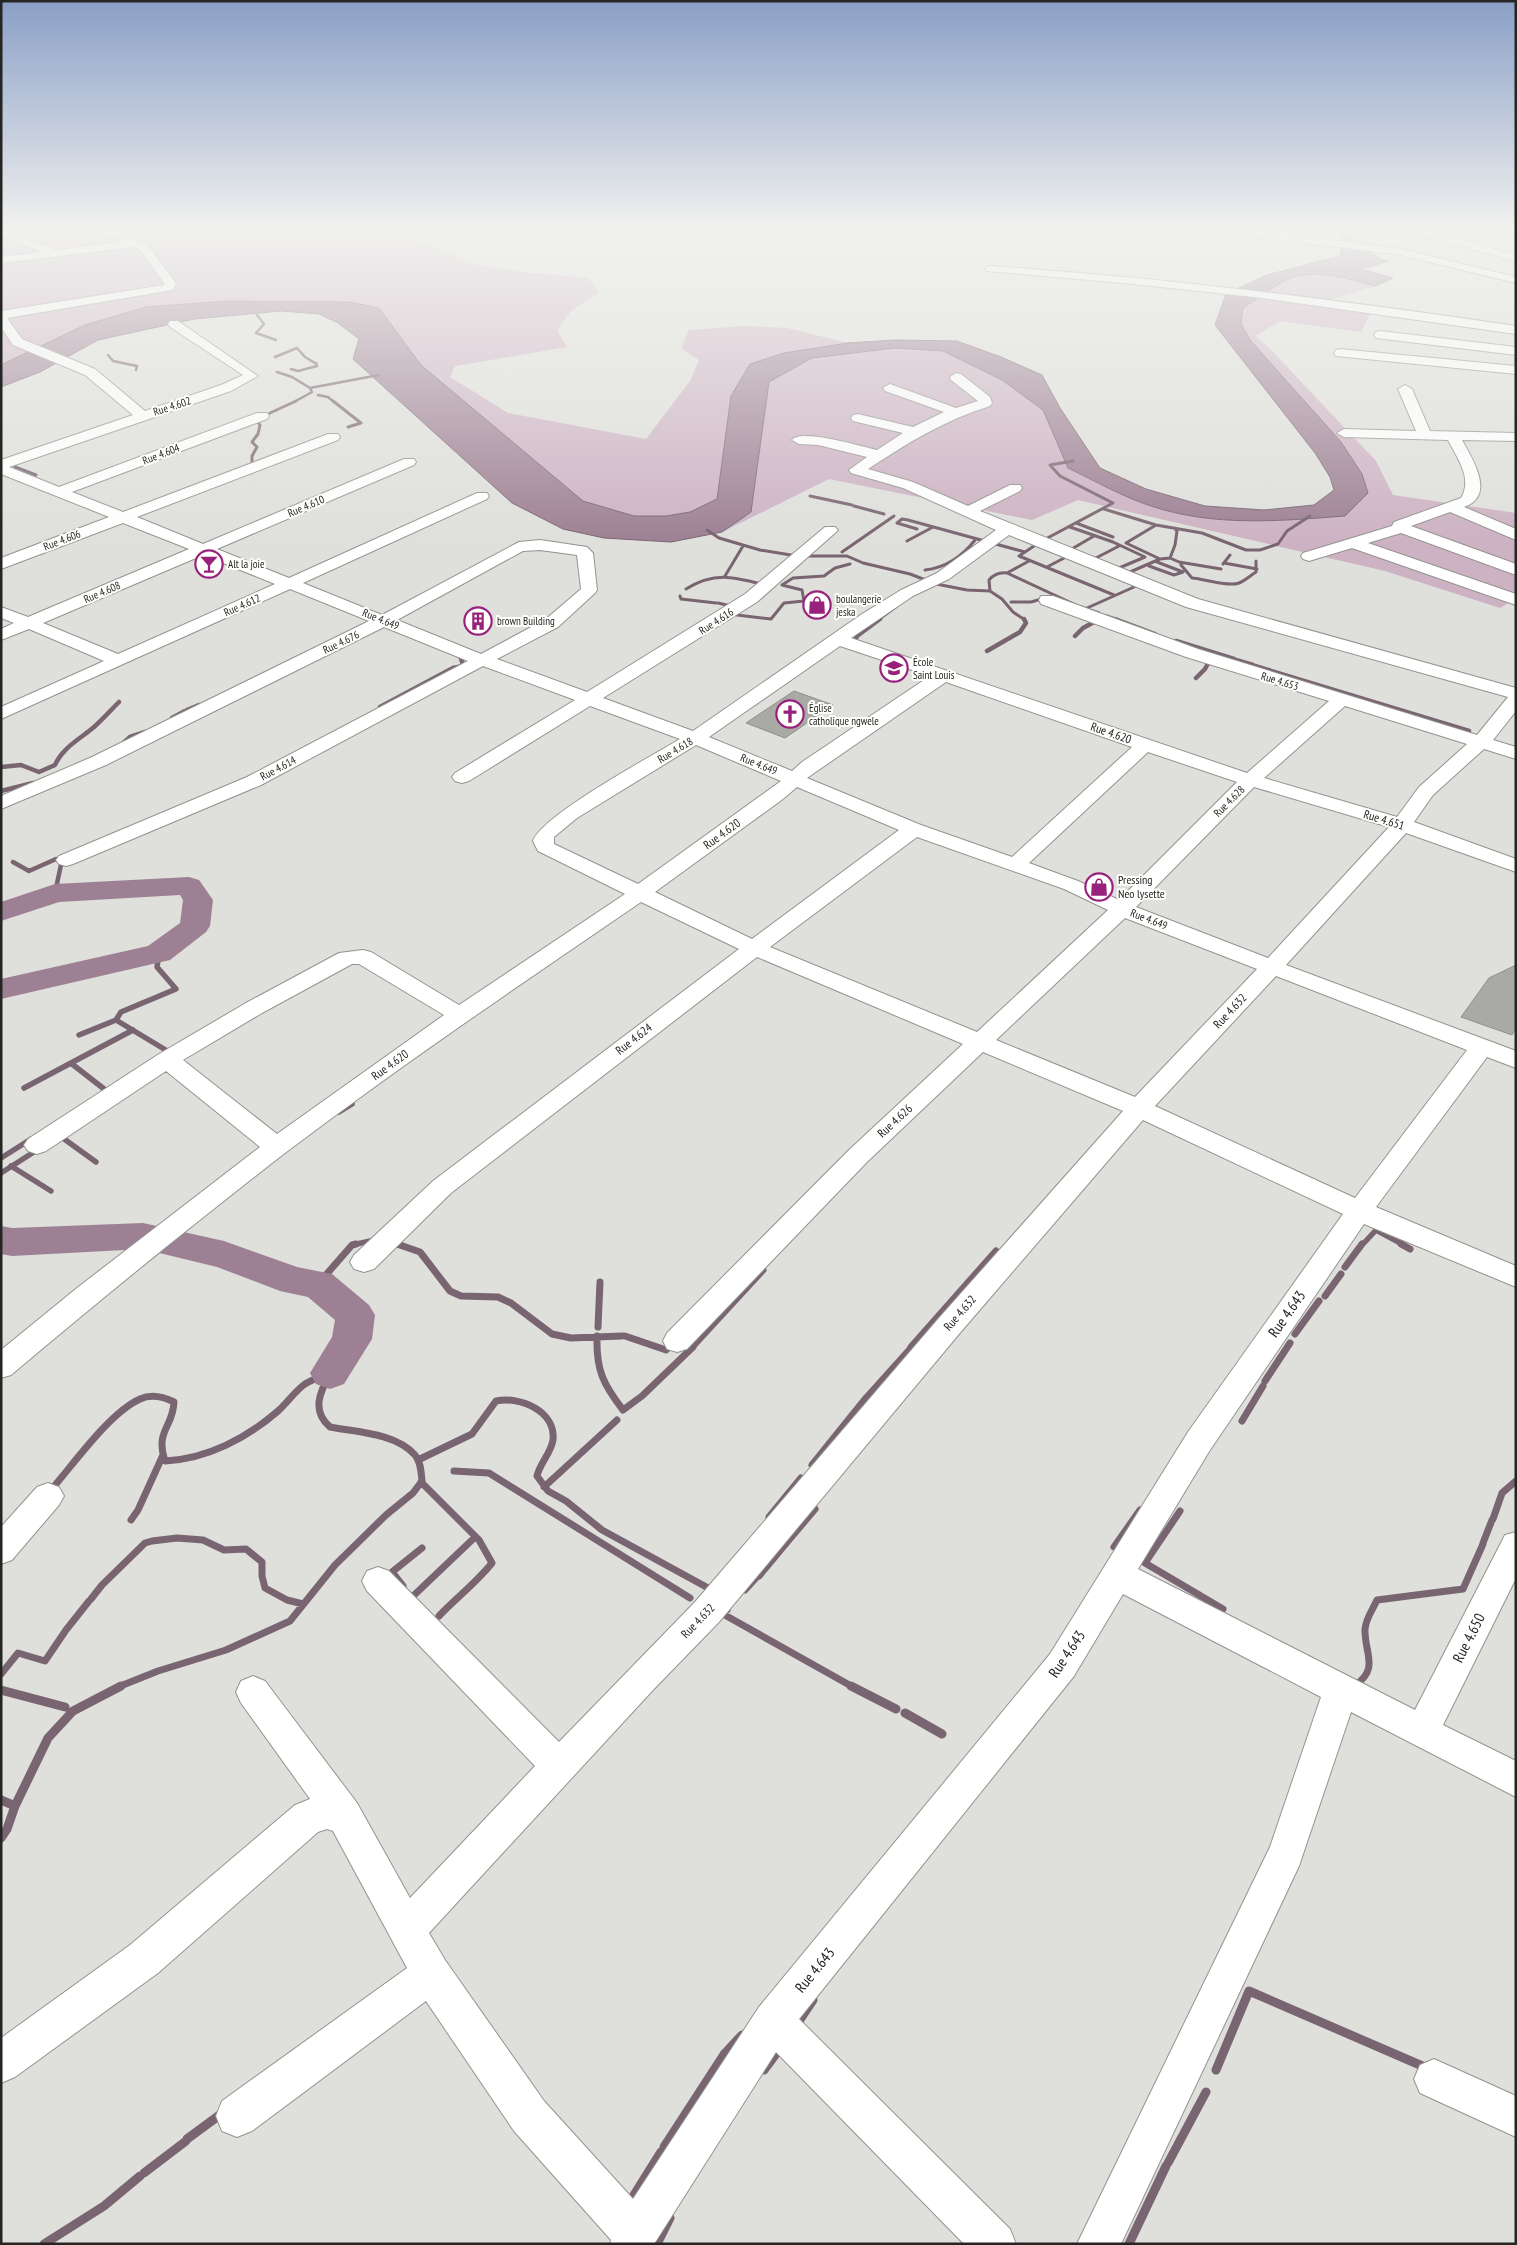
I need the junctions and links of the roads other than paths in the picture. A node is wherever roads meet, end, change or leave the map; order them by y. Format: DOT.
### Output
graph roads {
  1 [pos="12,334"];
  2 [pos="189,334"];
  3 [pos="1380,335"];
  4 [pos="1516,351"];
  5 [pos="1340,354"];
  6 [pos="1516,370"];
  7 [pos="956,378"];
  8 [pos="890,388"];
  9 [pos="1405,389"];
  10 [pos="956,412"];
  11 [pos="142,416"];
  12 [pos="262,416"];
  13 [pos="858,418"];
  14 [pos="915,432"];
  15 [pos="1344,434"];
  16 [pos="1426,436"];
  17 [pos="333,437"];
  18 [pos="1454,437"];
  19 [pos="1516,437"];
  20 [pos="799,440"];
  21 [pos="878,455"];
  22 [pos="409,462"];
  23 [pos="1,465"];
  24 [pos="1,469"];
  25 [pos="1015,488"];
  26 [pos="59,492"];
  27 [pos="482,496"];
  28 [pos="1450,508"];
  29 [pos="967,512"];
  30 [pos="123,518"];
  31 [pos="1402,528"];
  32 [pos="1007,529"];
  33 [pos="830,530"];
  34 [pos="1516,535"];
  35 [pos="1352,543"];
  36 [pos="203,550"];
  37 [pos="1309,556"];
  38 [pos="1,564"];
  39 [pos="1516,570"];
  40 [pos="291,583"];
  41 [pos="1047,600"];
  42 [pos="1516,600"];
  43 [pos="1,612"];
  44 [pos="384,620"];
  45 [pos="28,624"];
  46 [pos="1,635"];
  47 [pos="837,639"];
  48 [pos="117,660"];
  49 [pos="482,660"];
  50 [pos="944,675"];
  51 [pos="1516,694"];
  52 [pos="591,698"];
  53 [pos="1516,699"];
  54 [pos="1341,700"];
  55 [pos="1,714"];
  56 [pos="695,738"];
  57 [pos="1481,742"];
  58 [pos="1145,745"];
  59 [pos="1516,753"];
  60 [pos="462,777"];
  61 [pos="796,778"];
  62 [pos="1250,780"];
  63 [pos="1,803"];
  64 [pos="1402,825"];
  65 [pos="914,829"];
  66 [pos="66,860"];
  67 [pos="1014,866"];
  68 [pos="1516,866"];
  69 [pos="640,893"];
  70 [pos="1122,908"];
  71 [pos="753,948"];
  72 [pos="1272,967"];
  73 [pos="460,1015"];
  74 [pos="978,1042"];
  75 [pos="1482,1047"];
  76 [pos="166,1059"];
  77 [pos="1516,1060"];
  78 [pos="1139,1108"];
  79 [pos="37,1146"];
  80 [pos="277,1147"];
  81 [pos="1360,1211"];
  82 [pos="364,1262"];
  83 [pos="1516,1278"];
  84 [pos="676,1341"];
  85 [pos="1,1367"];
  86 [pos="48,1496"];
  87 [pos="1516,1545"];
  88 [pos="1,1550"];
  89 [pos="1118,1575"];
  90 [pos="378,1581"];
  91 [pos="1341,1690"];
  92 [pos="253,1692"];
  93 [pos="1422,1731"];
  94 [pos="559,1766"];
  95 [pos="1516,1780"];
  96 [pos="344,1815"];
  97 [pos="407,1930"];
  98 [pos="431,1974"];
  99 [pos="773,2021"];
  100 [pos="1,2063"];
  101 [pos="1434,2079"];
  102 [pos="237,2116"];
  103 [pos="1516,2117"];
  104 [pos="633,2239"];
  105 [pos="995,2244"];
  106 [pos="1098,2244"];
  1 -- 11 [label="street"];
  2 -- 11 [label="street, Rue 4.602"];
  3 -- 4 [label="street"];
  5 -- 6 [label="street"];
  7 -- 10 [label="street"];
  8 -- 10 [label="street"];
  9 -- 16 [label="street"];
  10 -- 14 [label="street"];
  11 -- 23 [label="street, Rue 4.602"];
  12 -- 26 [label="street, Rue 4.604"];
  13 -- 14 [label="street"];
  14 -- 21 [label="street"];
  15 -- 16 [label="street"];
  16 -- 18 [label="street"];
  17 -- 30 [label="street, Rue 4.606"];
  18 -- 19 [label="street"];
  18 -- 28 [label="street"];
  20 -- 21 [label="street"];
  21 -- 29 [label="street"];
  22 -- 36 [label="street, Rue 4.610"];
  24 -- 26 [label="street, Rue 4.649"];
  25 -- 29 [label="street"];
  26 -- 30 [label="street, Rue 4.649"];
  27 -- 40 [label="street, Rue 4.612"];
  28 -- 31 [label="street"];
  28 -- 34 [label="street"];
  29 -- 32 [label="street"];
  30 -- 36 [label="street, Rue 4.649"];
  30 -- 38 [label="street, Rue 4.606"];
  31 -- 35 [label="street"];
  31 -- 39 [label="street"];
  32 -- 47 [label="street, Rue 4.618"];
  32 -- 51 [label="street"];
  33 -- 52 [label="street, Rue 4.616"];
  35 -- 37 [label="street"];
  35 -- 42 [label="street"];
  36 -- 40 [label="street, Rue 4.649"];
  36 -- 45 [label="street, Rue 4.608"];
  40 -- 44 [label="street, Rue 4.649"];
  40 -- 48 [label="street, Rue 4.612"];
  41 -- 54 [label="street, Rue 4.653"];
  43 -- 45 [label="street"];
  44 -- 49 [label="street, Rue 4.649"];
  44 -- 49 [label="street, Rue 4.676"];
  44 -- 63 [label="street, Rue 4.676"];
  45 -- 46 [label="street, Rue 4.608"];
  45 -- 48 [label="street"];
  47 -- 50 [label="street"];
  47 -- 56 [label="street, Rue 4.618"];
  48 -- 55 [label="street, Rue 4.612"];
  49 -- 52 [label="street, Rue 4.649"];
  49 -- 66 [label="street, Rue 4.614"];
  50 -- 58 [label="street, Rue 4.620"];
  50 -- 61 [label="street, Rue 4.620"];
  52 -- 56 [label="street, Rue 4.649"];
  52 -- 60 [label="street, Rue 4.616"];
  53 -- 57 [label="street, Rue 4.632"];
  54 -- 57 [label="street, Rue 4.653"];
  54 -- 62 [label="street, Rue 4.628"];
  56 -- 61 [label="street, Rue 4.649"];
  56 -- 69 [label="street, Rue 4.618"];
  57 -- 59 [label="street, Rue 4.653"];
  57 -- 64 [label="street, Rue 4.632"];
  58 -- 62 [label="street, Rue 4.651"];
  58 -- 67 [label="street, Rue 4.620"];
  61 -- 65 [label="street, Rue 4.649"];
  61 -- 69 [label="street, Rue 4.620"];
  62 -- 64 [label="street, Rue 4.651"];
  62 -- 70 [label="street, Rue 4.628"];
  64 -- 68 [label="street, Rue 4.651"];
  64 -- 72 [label="street, Rue 4.632"];
  65 -- 67 [label="street, Rue 4.649"];
  65 -- 71 [label="street, Rue 4.624"];
  67 -- 70 [label="street, Rue 4.649"];
  69 -- 71 [label="street, Rue 4.618"];
  69 -- 73 [label="street, Rue 4.620"];
  70 -- 72 [label="street, Rue 4.649"];
  70 -- 74 [label="street, Rue 4.626"];
  71 -- 74 [label="street, Rue 4.618"];
  71 -- 82 [label="street, Rue 4.624"];
  72 -- 75 [label="street, Rue 4.649"];
  72 -- 78 [label="street, Rue 4.632"];
  73 -- 76 [label="street"];
  73 -- 80 [label="street, Rue 4.620"];
  74 -- 78 [label="street, Rue 4.618"];
  74 -- 84 [label="street, Rue 4.626"];
  75 -- 77 [label="street, Rue 4.649"];
  75 -- 81 [label="street, Rue 4.643"];
  76 -- 79 [label="street"];
  76 -- 80 [label="street"];
  78 -- 81 [label="street, Rue 4.618"];
  78 -- 94 [label="street, Rue 4.632"];
  80 -- 85 [label="street, Rue 4.620"];
  81 -- 83 [label="street, Rue 4.618"];
  81 -- 89 [label="street, Rue 4.643"];
  86 -- 88 [label="street"];
  87 -- 93 [label="street, Rue 4.650"];
  89 -- 91 [label="street"];
  89 -- 99 [label="street, Rue 4.643"];
  90 -- 94 [label="street"];
  91 -- 93 [label="street"];
  91 -- 106 [label="street"];
  92 -- 96 [label="street"];
  93 -- 95 [label="street"];
  94 -- 97 [label="street, Rue 4.632"];
  96 -- 97 [label="street"];
  96 -- 100 [label="street"];
  97 -- 98 [label="street"];
  98 -- 102 [label="street"];
  98 -- 104 [label="street"];
  99 -- 104 [label="street, Rue 4.643"];
  99 -- 105 [label="street"];
  101 -- 103 [label="street"];
}
